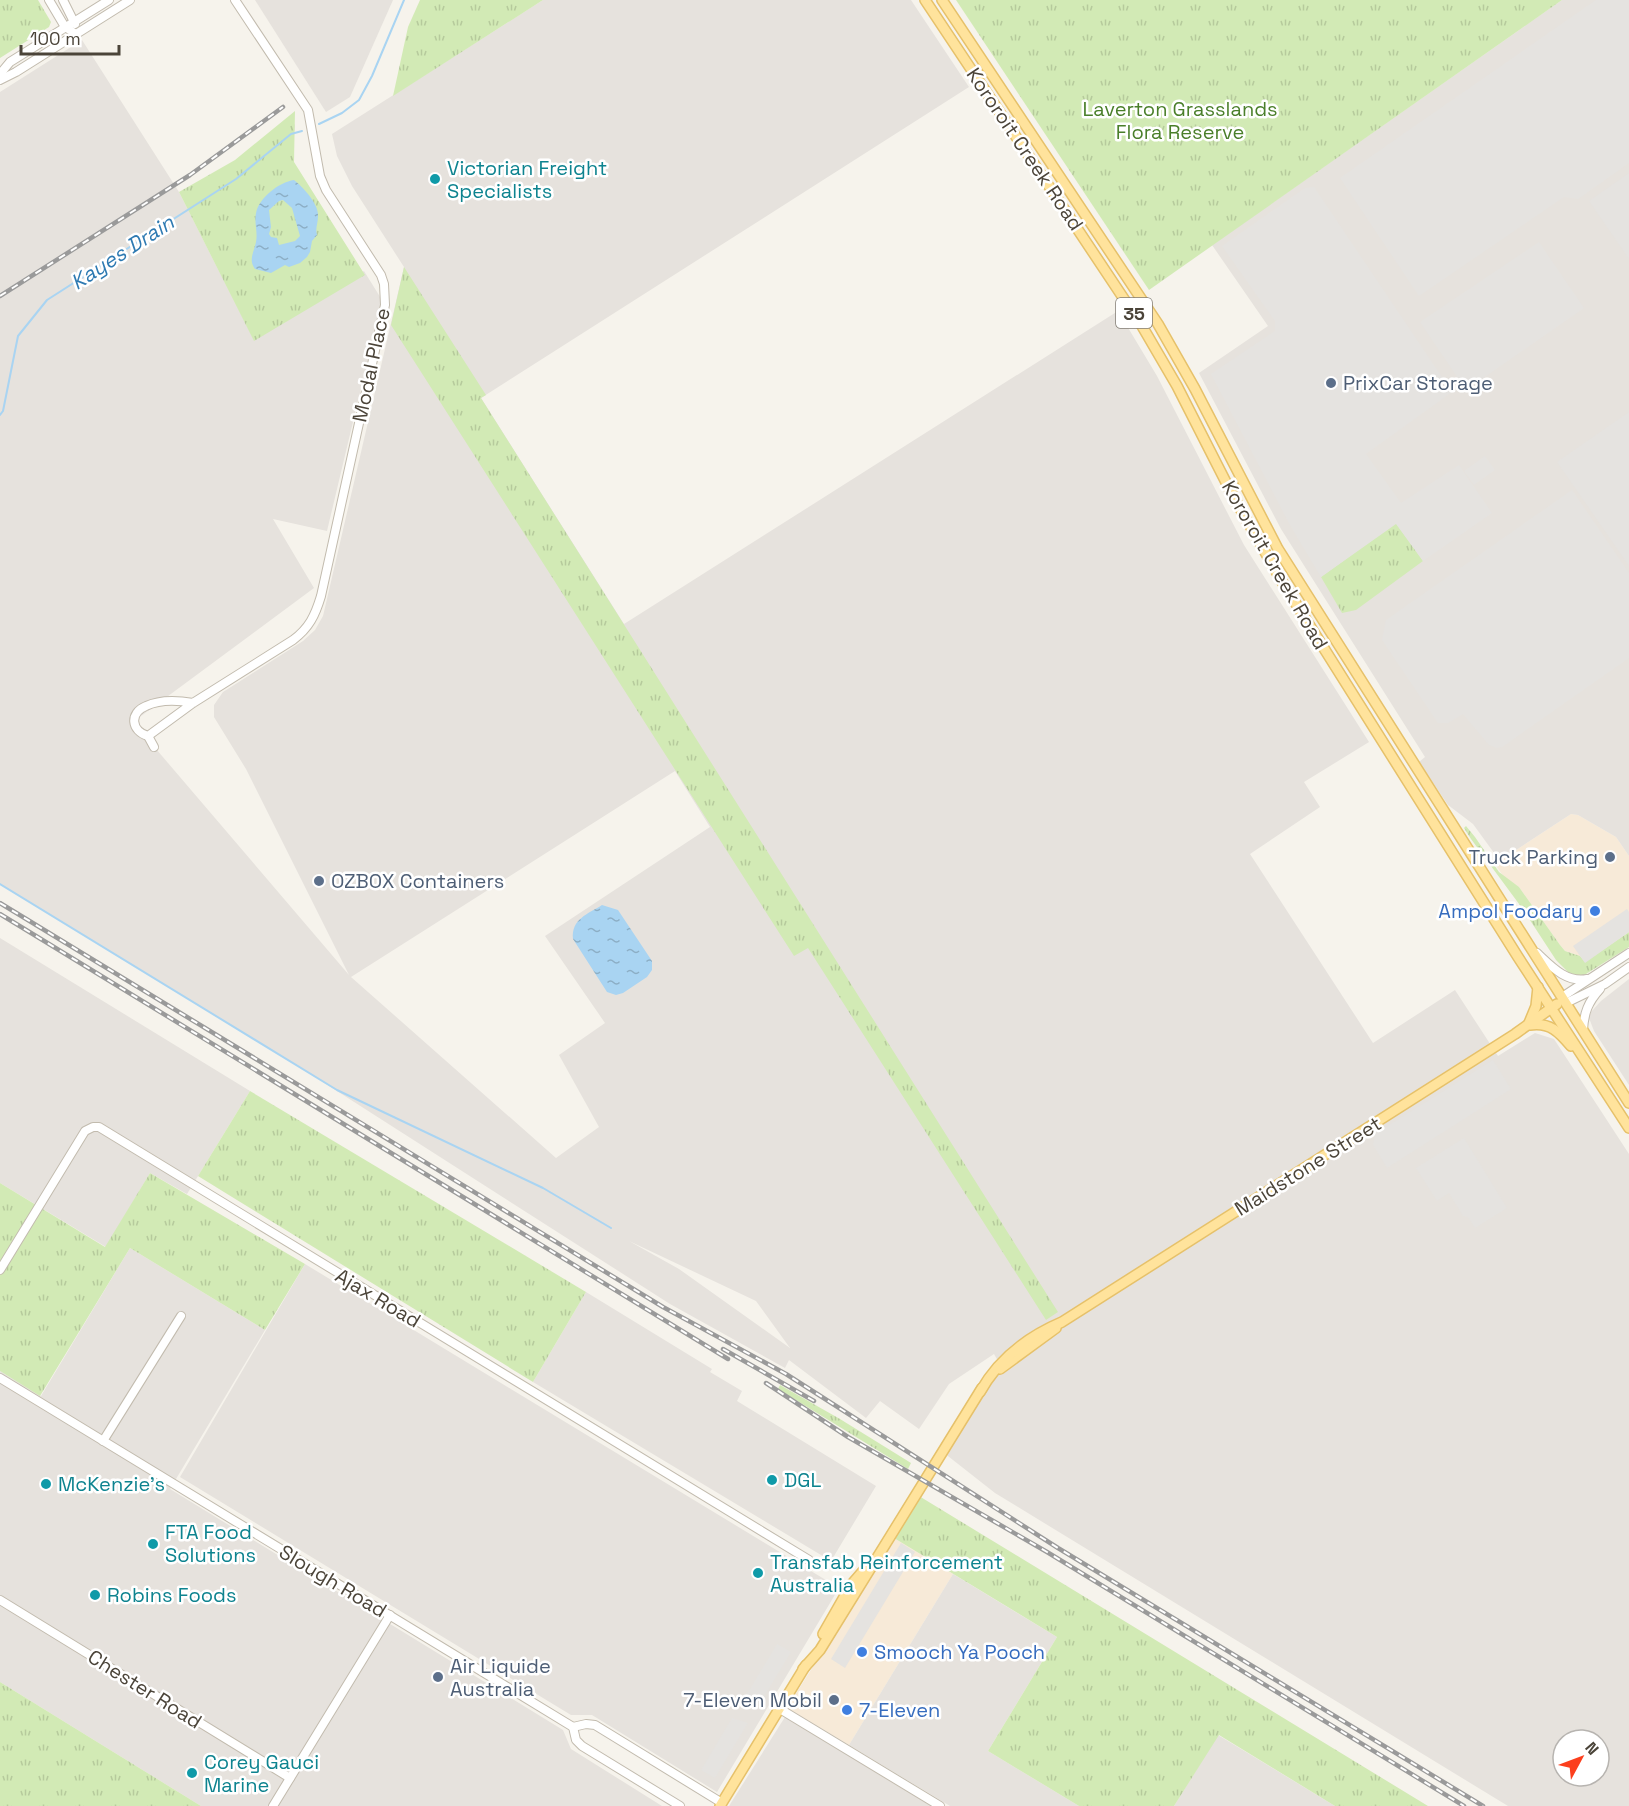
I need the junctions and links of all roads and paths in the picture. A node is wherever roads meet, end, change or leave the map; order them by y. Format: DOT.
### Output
graph roads {
  1 [pos="48,0"];
  2 [pos="63,0"];
  3 [pos="109,0"];
  4 [pos="130,0"];
  5 [pos="235,0"];
  6 [pos="925,0"];
  7 [pos="942,0"];
  8 [pos="75,21"];
  9 [pos="65,27"];
  10 [pos="76,34"];
  11 [pos="0,74"];
  12 [pos="0,80"];
  13 [pos="1132,285"];
  14 [pos="1120,292"];
  15 [pos="1330,633"];
  16 [pos="1319,641"];
  17 [pos="193,703"];
  18 [pos="148,736"];
  19 [pos="154,747"];
  20 [pos="1429,788"];
  21 [pos="1416,795"];
  22 [pos="1529,946"];
  23 [pos="1629,953"];
  24 [pos="1629,968"];
  25 [pos="1592,978"];
  26 [pos="1605,984"];
  27 [pos="1538,987"];
  28 [pos="1564,1000"];
  29 [pos="1552,1008"];
  30 [pos="1528,1025"];
  31 [pos="1583,1030"];
  32 [pos="1589,1065"];
  33 [pos="1629,1103"];
  34 [pos="1629,1128"];
  35 [pos="0,1270"];
  36 [pos="181,1317"];
  37 [pos="0,1378"];
  38 [pos="103,1441"];
  39 [pos="809,1560"];
  40 [pos="0,1600"];
  41 [pos="390,1615"];
  42 [pos="780,1709"];
  43 [pos="573,1727"];
  44 [pos="290,1778"];
  45 [pos="721,1804"];
  46 [pos="273,1806"];
  47 [pos="680,1806"];
  48 [pos="940,1806"];
  1 -- 9 [label="street"];
  2 -- 8 [label="street"];
  3 -- 8 [label="street"];
  4 -- 10 [label="street"];
  5 -- 17 [label="street, Modal Place"];
  6 -- 14 [label="main road, Kororoit Creek Road / 35"];
  7 -- 13 [label="main road, Kororoit Creek Road / 35"];
  8 -- 9 [label="street"];
  8 -- 10 [label="street"];
  9 -- 10 [label="street"];
  9 -- 11 [label="street"];
  10 -- 12 [label="street"];
  13 -- 14 [label="main road"];
  13 -- 15 [label="main road, Kororoit Creek Road / 35"];
  14 -- 16 [label="main road, Kororoit Creek Road / 35"];
  15 -- 16 [label="main road"];
  15 -- 20 [label="main road, Kororoit Creek Road / 35"];
  16 -- 21 [label="main road, Kororoit Creek Road / 35"];
  17 -- 18 [label="street, Modal Place"];
  17 -- 18 [label="street"];
  18 -- 19 [label="street"];
  20 -- 21 [label="main road"];
  20 -- 22 [label="main road, Kororoit Creek Road / 35"];
  21 -- 27 [label="main road, Kororoit Creek Road / 35"];
  22 -- 25 [label="street"];
  22 -- 28 [label="main road, Kororoit Creek Road / 35"];
  23 -- 25 [label="street"];
  24 -- 26 [label="street"];
  25 -- 28 [label="street"];
  26 -- 28 [label="street"];
  26 -- 31 [label="street"];
  27 -- 29 [label="main road, Kororoit Creek Road / 35"];
  27 -- 30 [label="main road"];
  28 -- 29 [label="main road, Maidstone Street"];
  28 -- 31 [label="main road, Kororoit Creek Road / 35"];
  29 -- 30 [label="main road, Maidstone Street"];
  29 -- 32 [label="main road, Kororoit Creek Road / 35"];
  30 -- 32 [label="main road"];
  30 -- 42 [label="main road, Maidstone Street"];
  31 -- 33 [label="main road, Kororoit Creek Road / 35"];
  32 -- 34 [label="main road, Kororoit Creek Road / 35"];
  35 -- 39 [label="street, Ajax Road"];
  36 -- 38 [label="street"];
  37 -- 38 [label="street, Slough Road"];
  38 -- 41 [label="street, Slough Road"];
  40 -- 44 [label="street, Chester Road"];
  41 -- 43 [label="street, Slough Road"];
  41 -- 44 [label="street"];
  42 -- 45 [label="main road, Maidstone Street"];
  42 -- 48 [label="street"];
  43 -- 45 [label="street, Slough Road"];
  43 -- 47 [label="street, Slough Road"];
  44 -- 46 [label="street"];
}
